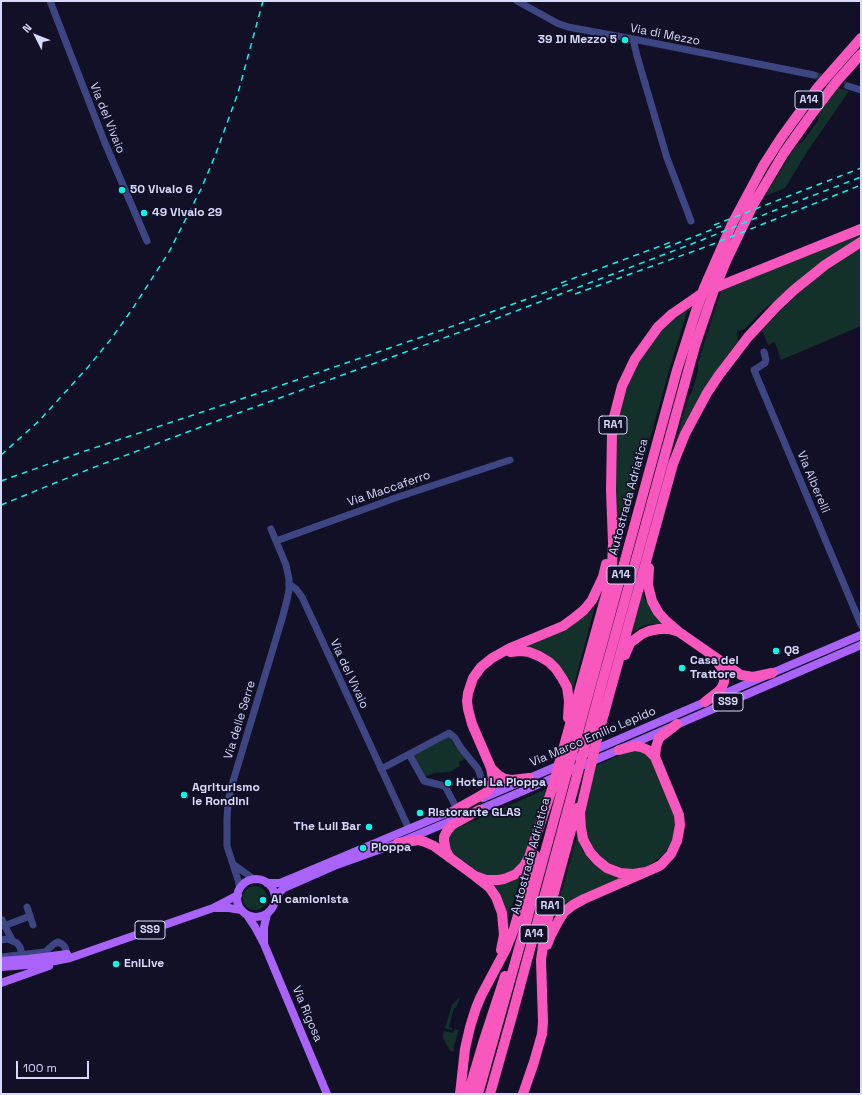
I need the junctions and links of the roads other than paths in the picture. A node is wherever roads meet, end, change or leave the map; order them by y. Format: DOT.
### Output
graph roads {
  1 [pos="50,1"];
  2 [pos="517,1"];
  3 [pos="861,38"];
  4 [pos="633,39"];
  5 [pos="861,54"];
  6 [pos="814,75"];
  7 [pos="848,86"];
  8 [pos="861,90"];
  9 [pos="691,221"];
  10 [pos="861,229"];
  11 [pos="146,241"];
  12 [pos="861,242"];
  13 [pos="764,352"];
  14 [pos="510,460"];
  15 [pos="611,490"];
  16 [pos="659,516"];
  17 [pos="271,529"];
  18 [pos="276,541"];
  19 [pos="289,584"];
  20 [pos="861,625"];
  21 [pos="679,632"];
  22 [pos="861,636"];
  23 [pos="861,645"];
  24 [pos="500,654"];
  25 [pos="710,654"];
  26 [pos="772,672"];
  27 [pos="705,702"];
  28 [pos="677,724"];
  29 [pos="599,733"];
  30 [pos="619,750"];
  31 [pos="409,754"];
  32 [pos="562,754"];
  33 [pos="655,757"];
  34 [pos="491,768"];
  35 [pos="381,769"];
  36 [pos="589,770"];
  37 [pos="481,777"];
  38 [pos="528,778"];
  39 [pos="550,785"];
  40 [pos="457,809"];
  41 [pos="479,810"];
  42 [pos="409,829"];
  43 [pos="398,843"];
  44 [pos="450,858"];
  45 [pos="233,864"];
  46 [pos="646,872"];
  47 [pos="475,876"];
  48 [pos="255,880"];
  49 [pos="267,883"];
  50 [pos="239,892"];
  51 [pos="275,900"];
  52 [pos="27,907"];
  53 [pos="213,908"];
  54 [pos="244,913"];
  55 [pos="267,914"];
  56 [pos="30,916"];
  57 [pos="527,920"];
  58 [pos="3,923"];
  59 [pos="33,925"];
  60 [pos="1,940"];
  61 [pos="12,940"];
  62 [pos="264,944"];
  63 [pos="22,955"];
  64 [pos="69,956"];
  65 [pos="1,957"];
  66 [pos="541,960"];
  67 [pos="1,961"];
  68 [pos="1,966"];
  69 [pos="497,967"];
  70 [pos="1,983"];
  71 [pos="512,1016"];
  72 [pos="462,1080"];
  73 [pos="327,1094"];
  74 [pos="457,1094"];
  75 [pos="460,1094"];
  76 [pos="468,1094"];
  77 [pos="478,1094"];
  78 [pos="490,1094"];
  79 [pos="497,1094"];
  80 [pos="522,1094"];
  1 -- 11 [label="street, Via del Vivaio"];
  2 -- 4 [label="street, Via di Mezzo"];
  3 -- 57 [label="highway, Autostrada Adriatica / A14"];
  4 -- 6 [label="street, Via di Mezzo"];
  4 -- 9 [label="street"];
  5 -- 71 [label="highway, Autostrada Adriatica / A14"];
  7 -- 8 [label="street"];
  10 -- 15 [label="highway, RA1"];
  12 -- 16 [label="highway, RA1"];
  13 -- 20 [label="street, Via Alberelli"];
  14 -- 18 [label="street, Via Maccaferro"];
  15 -- 24 [label="highway"];
  15 -- 32 [label="highway, RA1"];
  16 -- 21 [label="highway"];
  16 -- 29 [label="highway, RA1"];
  17 -- 18 [label="street"];
  18 -- 19 [label="street"];
  19 -- 35 [label="street, Via del Vivaio"];
  19 -- 45 [label="street, Via delle Serre"];
  21 -- 25 [label="highway"];
  21 -- 29 [label="highway"];
  22 -- 26 [label="main road, Via Marco Emilio Lepido / SS9"];
  23 -- 28 [label="main road, Via Marco Emilio Lepido / SS9"];
  24 -- 32 [label="highway"];
  24 -- 34 [label="highway"];
  25 -- 26 [label="highway"];
  25 -- 27 [label="highway"];
  26 -- 27 [label="main road, Via Marco Emilio Lepido / SS9"];
  27 -- 38 [label="main road, Via Marco Emilio Lepido / SS9"];
  28 -- 30 [label="main road, Via Marco Emilio Lepido / SS9"];
  28 -- 33 [label="highway"];
  29 -- 36 [label="highway, RA1"];
  30 -- 33 [label="highway"];
  30 -- 39 [label="main road, Via Marco Emilio Lepido / SS9"];
  31 -- 35 [label="street"];
  31 -- 37 [label="street"];
  31 -- 40 [label="street"];
  32 -- 39 [label="highway, RA1"];
  33 -- 46 [label="highway"];
  34 -- 38 [label="highway"];
  34 -- 40 [label="highway"];
  35 -- 42 [label="street, Via del Vivaio"];
  36 -- 46 [label="highway"];
  36 -- 66 [label="highway, RA1"];
  38 -- 40 [label="main road, Via Marco Emilio Lepido / SS9"];
  39 -- 41 [label="main road, Via Marco Emilio Lepido / SS9"];
  39 -- 47 [label="highway"];
  39 -- 69 [label="highway, RA1"];
  40 -- 42 [label="main road, Via Marco Emilio Lepido / SS9"];
  41 -- 43 [label="main road, Via Marco Emilio Lepido / SS9"];
  41 -- 44 [label="highway"];
  42 -- 49 [label="main road, Via Marco Emilio Lepido / SS9"];
  43 -- 44 [label="highway"];
  43 -- 51 [label="main road, Via Marco Emilio Lepido / SS9"];
  44 -- 47 [label="highway"];
  45 -- 48 [label="street"];
  45 -- 50 [label="street, Via delle Serre"];
  46 -- 66 [label="highway"];
  47 -- 69 [label="highway"];
  48 -- 49 [label="main road, SS9"];
  48 -- 50 [label="main road, SS9"];
  49 -- 51 [label="main road"];
  50 -- 53 [label="main road, SS9"];
  50 -- 54 [label="main road"];
  51 -- 55 [label="main road, SS9"];
  52 -- 56 [label="street"];
  53 -- 54 [label="main road, SS9"];
  53 -- 64 [label="main road, SS9"];
  54 -- 55 [label="main road, SS9"];
  54 -- 62 [label="main road, Via Rigosa"];
  55 -- 62 [label="main road, Via Rigosa"];
  56 -- 58 [label="street"];
  56 -- 59 [label="street"];
  57 -- 76 [label="highway"];
  57 -- 77 [label="highway, Autostrada Adriatica / A14"];
  58 -- 61 [label="street"];
  60 -- 61 [label="street"];
  61 -- 63 [label="street"];
  62 -- 73 [label="main road, Via Rigosa"];
  63 -- 64 [label="street"];
  63 -- 65 [label="street"];
  64 -- 67 [label="main road, SS9"];
  64 -- 68 [label="main road, SS9"];
  64 -- 70 [label="main road"];
  66 -- 80 [label="highway, RA1"];
  69 -- 72 [label="highway, RA1"];
  71 -- 78 [label="highway, Autostrada Adriatica / A14"];
  71 -- 79 [label="highway"];
  72 -- 74 [label="highway"];
  72 -- 75 [label="highway"];
}
